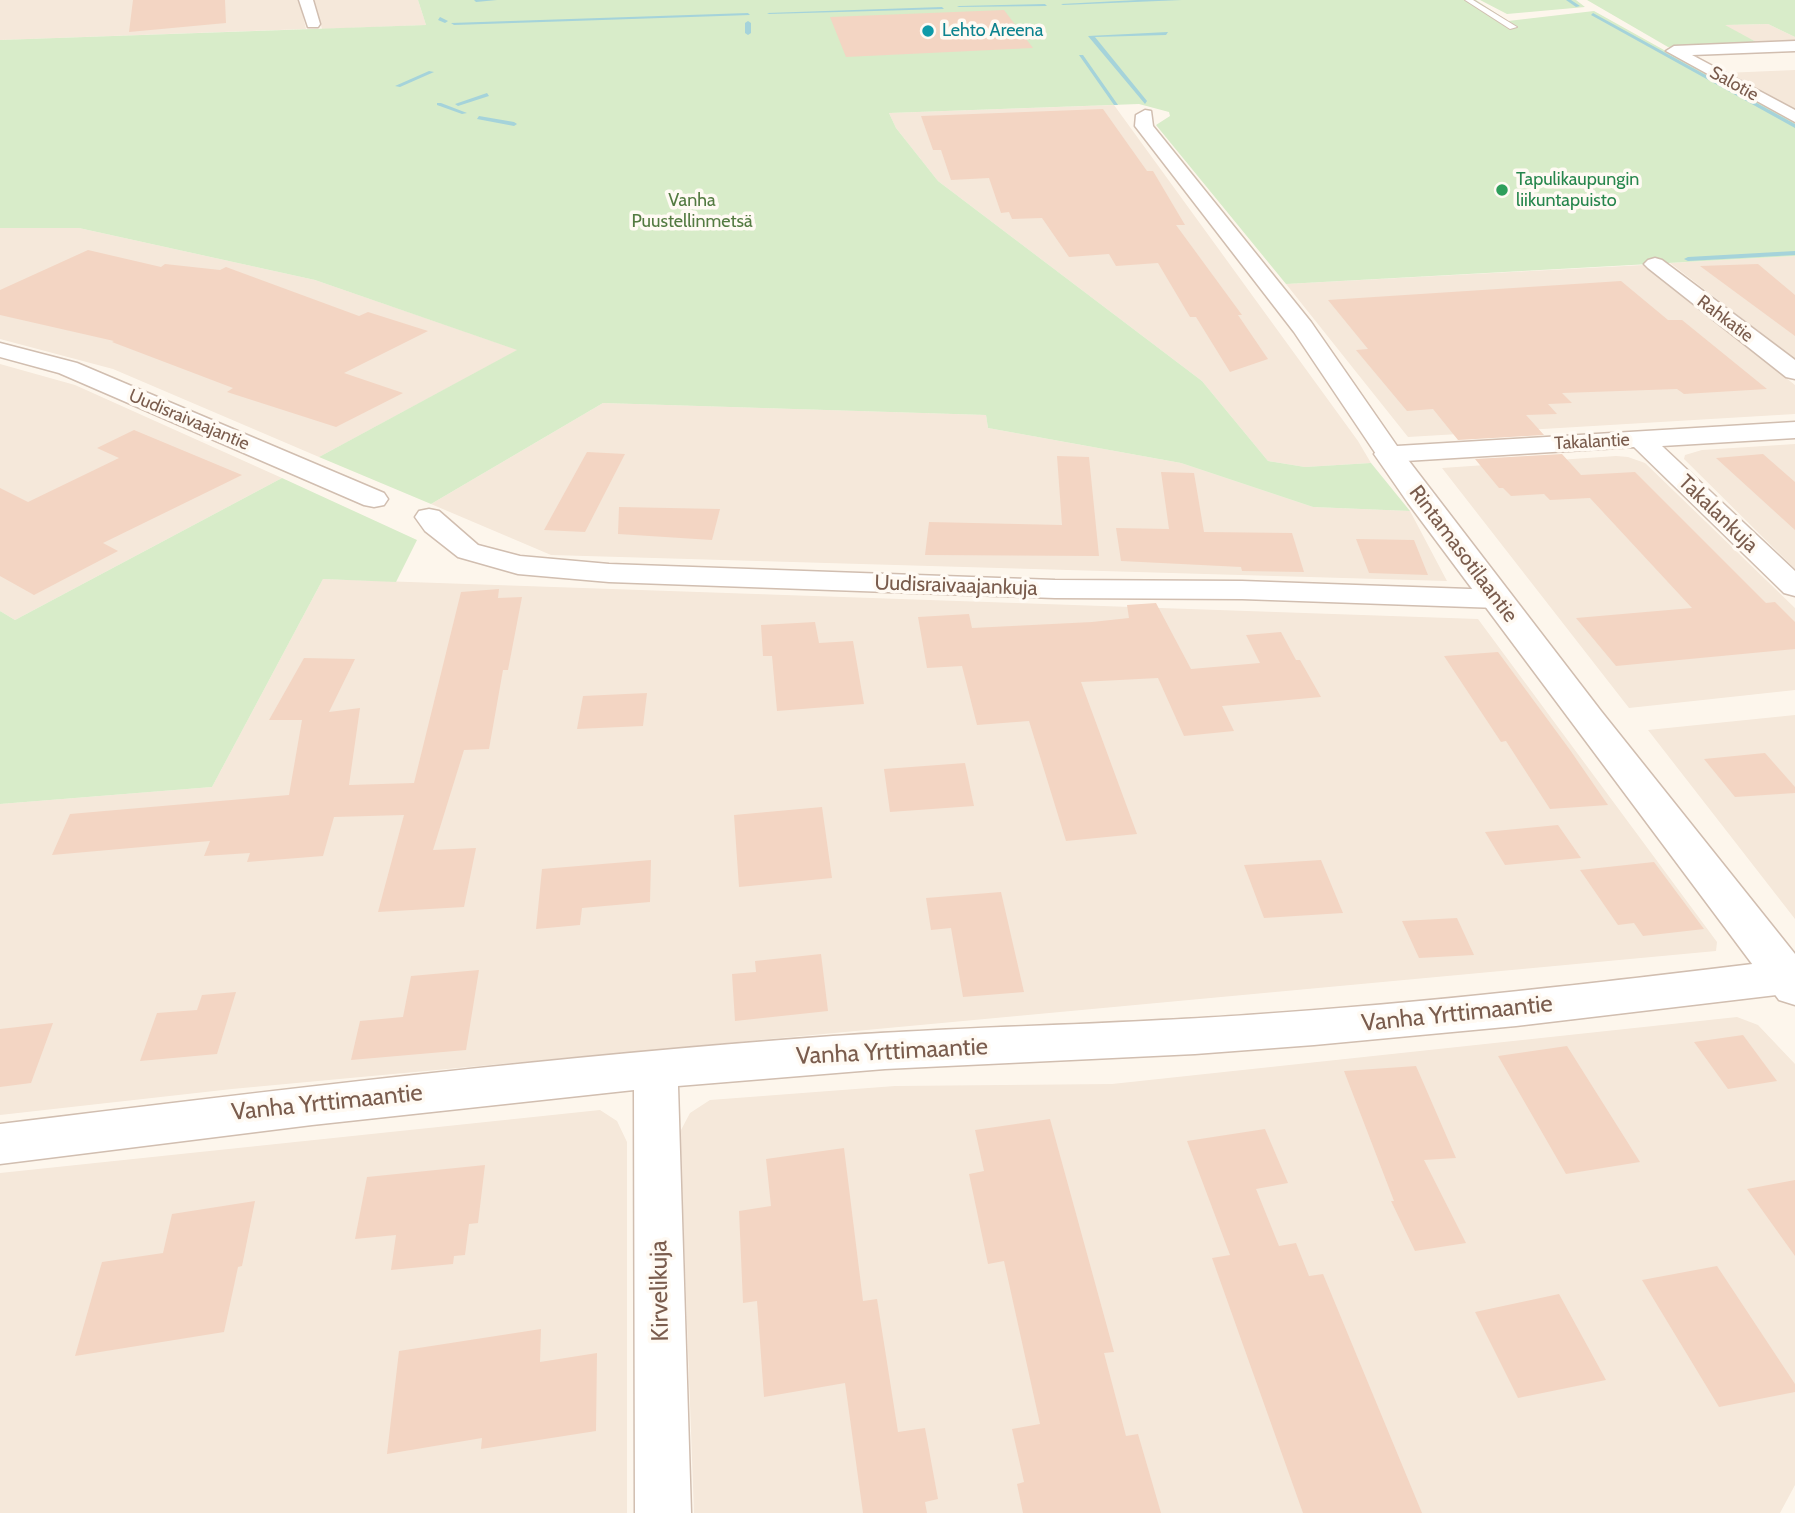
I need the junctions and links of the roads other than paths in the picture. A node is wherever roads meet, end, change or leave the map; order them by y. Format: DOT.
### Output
graph roads {
  1 [pos="306,0"];
  2 [pos="1468,0"];
  3 [pos="313,24"];
  4 [pos="1513,27"];
  5 [pos="1795,46"];
  6 [pos="1145,115"];
  7 [pos="1795,117"];
  8 [pos="1655,264"];
  9 [pos="0,350"];
  10 [pos="1795,372"];
  11 [pos="1795,430"];
  12 [pos="1641,440"];
  13 [pos="1389,454"];
  14 [pos="374,499"];
  15 [pos="429,517"];
  16 [pos="1795,587"];
  17 [pos="1498,599"];
  18 [pos="1790,982"];
  19 [pos="656,1069"];
  20 [pos="0,1144"];
  21 [pos="663,1513"];
  1 -- 3 [label="street"];
  2 -- 4 [label="lane"];
  5 -- 7 [label="street, Salotie"];
  6 -- 13 [label="street, Rintamasotilaantie"];
  8 -- 10 [label="street, Rahkatie"];
  9 -- 14 [label="street, Uudisraivaajantie"];
  11 -- 12 [label="street, Takalantie"];
  12 -- 13 [label="street, Takalantie"];
  12 -- 16 [label="street, Takalankuja"];
  13 -- 17 [label="street, Rintamasotilaantie"];
  15 -- 17 [label="street, Uudisraivaajankuja"];
  17 -- 18 [label="street, Rintamasotilaantie"];
  18 -- 19 [label="street, Vanha Yrttimaantie"];
  19 -- 20 [label="street, Vanha Yrttimaantie"];
  19 -- 21 [label="street, Kirvelikuja"];
}
